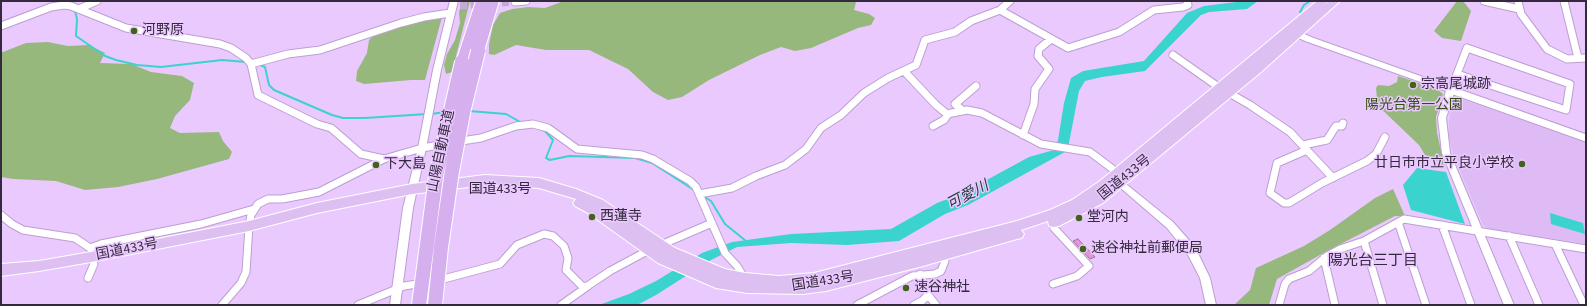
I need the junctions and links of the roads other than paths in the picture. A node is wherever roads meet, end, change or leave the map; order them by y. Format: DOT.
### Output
graph roads {
  1 [pos="97,1"];
  2 [pos="481,1"];
  3 [pos="493,1"];
  4 [pos="526,1"];
  5 [pos="1010,1"];
  6 [pos="1187,1"];
  7 [pos="1323,1"];
  8 [pos="1335,1"];
  9 [pos="1484,1"];
  10 [pos="1518,1"];
  11 [pos="1564,1"];
  12 [pos="515,2"];
  13 [pos="65,3"];
  14 [pos="454,7"];
  15 [pos="79,9"];
  16 [pos="1519,9"];
  17 [pos="1000,10"];
  18 [pos="1,26"];
  19 [pos="1294,32"];
  20 [pos="1051,39"];
  21 [pos="1173,55"];
  22 [pos="1578,58"];
  23 [pos="1586,58"];
  24 [pos="251,64"];
  25 [pos="904,71"];
  26 [pos="1457,74"];
  27 [pos="976,86"];
  28 [pos="1451,90"];
  29 [pos="1225,91"];
  30 [pos="962,110"];
  31 [pos="948,114"];
  32 [pos="1343,123"];
  33 [pos="933,126"];
  34 [pos="1023,134"];
  35 [pos="1385,137"];
  36 [pos="1586,138"];
  37 [pos="1305,147"];
  38 [pos="422,148"];
  39 [pos="384,159"];
  40 [pos="1333,178"];
  41 [pos="1120,183"];
  42 [pos="411,192"];
  43 [pos="699,194"];
  44 [pos="254,209"];
  45 [pos="1,215"];
  46 [pos="1398,222"];
  47 [pos="712,223"];
  48 [pos="251,225"];
  49 [pos="1442,225"];
  50 [pos="1054,228"];
  51 [pos="1478,231"];
  52 [pos="1509,236"];
  53 [pos="1364,241"];
  54 [pos="1555,244"];
  55 [pos="654,248"];
  56 [pos="1586,249"];
  57 [pos="942,251"];
  58 [pos="90,253"];
  59 [pos="1324,258"];
  60 [pos="1,270"];
  61 [pos="699,270"];
  62 [pos="920,274"];
  63 [pos="88,278"];
  64 [pos="745,278"];
  65 [pos="1053,284"];
  66 [pos="588,286"];
  67 [pos="397,289"];
  68 [pos="928,295"];
  69 [pos="222,305"];
  70 [pos="358,305"];
  71 [pos="394,305"];
  72 [pos="419,305"];
  73 [pos="435,305"];
  74 [pos="561,305"];
  75 [pos="857,305"];
  76 [pos="914,305"];
  77 [pos="936,305"];
  78 [pos="1211,305"];
  79 [pos="1279,305"];
  80 [pos="1335,305"];
  81 [pos="1383,305"];
  82 [pos="1426,305"];
  83 [pos="1471,305"];
  84 [pos="1509,305"];
  85 [pos="1539,305"];
  86 [pos="1584,305"];
  1 -- 15 [label="street"];
  2 -- 72 [label="highway, 山陽自動車道, bridge"];
  3 -- 73 [label="highway, 山陽自動車道, bridge"];
  4 -- 12 [label="street"];
  5 -- 17 [label="street"];
  6 -- 20 [label="street"];
  7 -- 19 [label="highway, 国道433号"];
  8 -- 19 [label="highway, 国道433号"];
  9 -- 16 [label="street"];
  10 -- 16 [label="street"];
  11 -- 22 [label="street"];
  13 -- 15 [label="street"];
  13 -- 18 [label="street"];
  14 -- 24 [label="street"];
  14 -- 38 [label="street"];
  15 -- 24 [label="street"];
  16 -- 22 [label="street"];
  17 -- 20 [label="street"];
  17 -- 25 [label="street"];
  19 -- 28 [label="street"];
  19 -- 29 [label="highway, 国道433号"];
  20 -- 34 [label="street"];
  21 -- 29 [label="street"];
  22 -- 23 [label="street"];
  24 -- 39 [label="street"];
  25 -- 31 [label="street"];
  25 -- 43 [label="street"];
  26 -- 26 [label="street"];
  26 -- 28 [label="street"];
  27 -- 30 [label="street"];
  28 -- 36 [label="street"];
  28 -- 51 [label="street"];
  29 -- 37 [label="street"];
  29 -- 41 [label="highway, 国道433号"];
  30 -- 31 [label="street"];
  30 -- 34 [label="street"];
  31 -- 33 [label="street"];
  32 -- 37 [label="street"];
  34 -- 41 [label="street"];
  35 -- 40 [label="street"];
  37 -- 40 [label="street"];
  37 -- 40 [label="street"];
  38 -- 39 [label="street"];
  38 -- 42 [label="street"];
  38 -- 43 [label="street"];
  39 -- 44 [label="street"];
  41 -- 57 [label="highway, 国道433号"];
  41 -- 78 [label="street"];
  42 -- 48 [label="highway, 国道433号"];
  42 -- 55 [label="highway, 国道433号"];
  42 -- 67 [label="street"];
  43 -- 47 [label="street"];
  44 -- 48 [label="street"];
  44 -- 58 [label="street"];
  45 -- 58 [label="street"];
  46 -- 49 [label="street"];
  46 -- 53 [label="street"];
  46 -- 82 [label="street"];
  47 -- 55 [label="street"];
  47 -- 64 [label="street"];
  48 -- 58 [label="highway, 国道433号"];
  48 -- 69 [label="street"];
  49 -- 51 [label="street"];
  49 -- 83 [label="street"];
  50 -- 65 [label="street"];
  51 -- 52 [label="street"];
  51 -- 84 [label="street"];
  52 -- 54 [label="street"];
  52 -- 85 [label="street"];
  53 -- 59 [label="street"];
  53 -- 81 [label="street"];
  54 -- 56 [label="street"];
  54 -- 86 [label="street"];
  55 -- 61 [label="highway, 国道433号"];
  55 -- 66 [label="street"];
  57 -- 61 [label="highway, 国道433号"];
  57 -- 62 [label="street"];
  57 -- 64 [label="highway, 国道433号"];
  58 -- 60 [label="highway, 国道433号"];
  58 -- 63 [label="street"];
  59 -- 79 [label="street"];
  59 -- 80 [label="street"];
  61 -- 64 [label="highway, 国道433号"];
  62 -- 68 [label="street"];
  62 -- 75 [label="street"];
  66 -- 67 [label="street"];
  66 -- 74 [label="street"];
  67 -- 70 [label="street"];
  67 -- 71 [label="street"];
  68 -- 76 [label="street"];
  68 -- 77 [label="street"];
}
